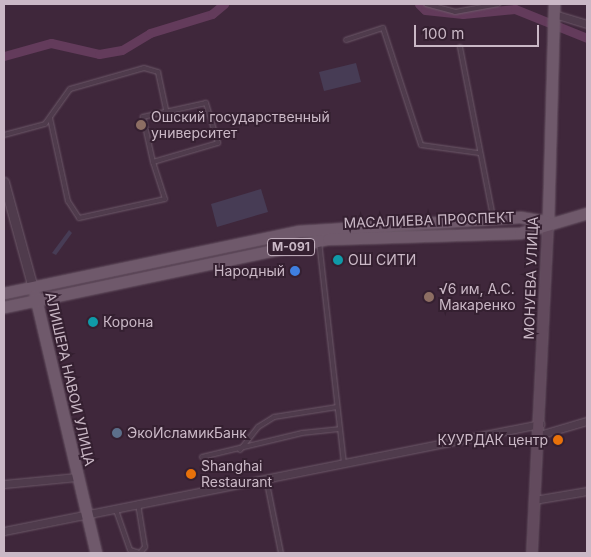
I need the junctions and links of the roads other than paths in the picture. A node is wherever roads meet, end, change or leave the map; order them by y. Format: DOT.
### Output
graph roads {
  1 [pos="426,4"];
  2 [pos="498,4"];
  3 [pos="554,12"];
  4 [pos="587,24"];
  5 [pos="346,40"];
  6 [pos="460,47"];
  7 [pos="166,111"];
  8 [pos="50,118"];
  9 [pos="4,135"];
  10 [pos="479,153"];
  11 [pos="153,162"];
  12 [pos="4,182"];
  13 [pos="587,213"];
  14 [pos="493,218"];
  15 [pos="548,221"];
  16 [pos="319,241"];
  17 [pos="33,288"];
  18 [pos="4,293"];
  19 [pos="36,301"];
  20 [pos="4,307"];
  21 [pos="337,407"];
  22 [pos="587,421"];
  23 [pos="339,430"];
  24 [pos="539,430"];
  25 [pos="240,450"];
  26 [pos="202,457"];
  27 [pos="344,463"];
  28 [pos="77,477"];
  29 [pos="266,478"];
  30 [pos="4,484"];
  31 [pos="587,491"];
  32 [pos="534,500"];
  33 [pos="138,504"];
  34 [pos="116,510"];
  35 [pos="87,517"];
  36 [pos="4,531"];
  37 [pos="96,553"];
  38 [pos="280,553"];
  39 [pos="532,553"];
  1 -- 2 [label="lane"];
  3 -- 4 [label="street"];
  3 -- 15 [label="main road, МОНУЕВА УЛИЦА"];
  5 -- 10 [label="lane"];
  6 -- 10 [label="lane"];
  7 -- 8 [label="lane"];
  7 -- 11 [label="lane"];
  7 -- 11 [label="lane"];
  8 -- 9 [label="lane"];
  8 -- 11 [label="lane"];
  10 -- 14 [label="lane"];
  12 -- 17 [label="street"];
  13 -- 15 [label="main road"];
  14 -- 15 [label="main road, МАСАЛИЕВА ПРОСПЕКТ / М-091"];
  14 -- 17 [label="main road, МАСАЛИЕВА ПРОСПЕКТ / М-091"];
  15 -- 16 [label="main road, МАСАЛИЕВА ПРОСПЕКТ / М-091"];
  15 -- 24 [label="main road, МОНУЕВА УЛИЦА"];
  16 -- 19 [label="main road, МАСАЛИЕВА ПРОСПЕКТ / М-091"];
  16 -- 21 [label="lane"];
  17 -- 18 [label="main road, М-091"];
  17 -- 19 [label="main road, АЛИШЕРА НАВОИ УЛИЦА"];
  19 -- 20 [label="main road, МАСАЛИЕВА ПРОСПЕКТ / М-091"];
  19 -- 28 [label="main road, АЛИШЕРА НАВОИ УЛИЦА"];
  21 -- 23 [label="lane"];
  21 -- 25 [label="lane"];
  22 -- 24 [label="street"];
  23 -- 25 [label="lane"];
  23 -- 27 [label="lane"];
  24 -- 27 [label="street"];
  24 -- 32 [label="main road, МОНУЕВА УЛИЦА"];
  25 -- 26 [label="lane"];
  27 -- 29 [label="street"];
  28 -- 30 [label="street"];
  28 -- 35 [label="main road, АЛИШЕРА НАВОИ УЛИЦА"];
  29 -- 33 [label="street"];
  29 -- 38 [label="lane"];
  31 -- 32 [label="street"];
  32 -- 39 [label="main road, МОНУЕВА УЛИЦА"];
  33 -- 34 [label="street"];
  33 -- 34 [label="lane"];
  34 -- 35 [label="street"];
  35 -- 36 [label="street"];
  35 -- 37 [label="main road, АЛИШЕРА НАВОИ УЛИЦА"];
}
